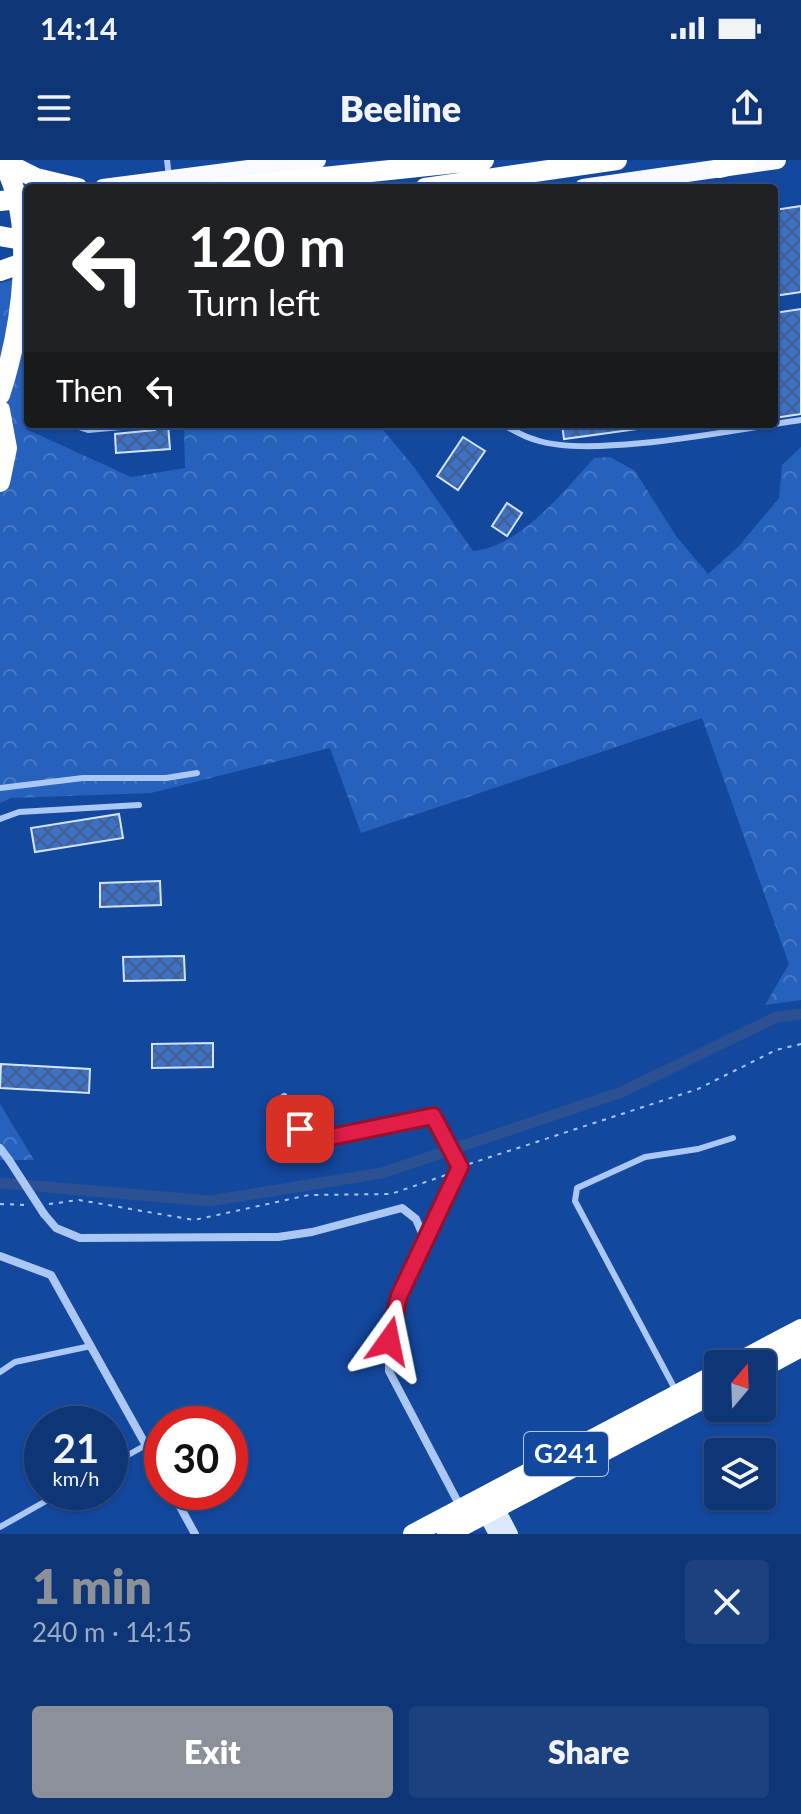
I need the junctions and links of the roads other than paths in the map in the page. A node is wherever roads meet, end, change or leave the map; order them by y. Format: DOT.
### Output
graph roads {
  1 [pos="1,160"];
  2 [pos="167,160"];
  3 [pos="317,160"];
  4 [pos="617,160"];
  5 [pos="746,160"];
  6 [pos="777,160"];
  7 [pos="473,161"];
  8 [pos="269,162"];
  9 [pos="720,168"];
  10 [pos="169,180"];
  11 [pos="61,184"];
  12 [pos="144,184"];
  13 [pos="257,184"];
  14 [pos="452,184"];
  15 [pos="632,184"];
  16 [pos="24,198"];
  17 [pos="0,201"];
  18 [pos="24,208"];
  19 [pos="0,211"];
  20 [pos="24,229"];
  21 [pos="0,234"];
  22 [pos="24,240"];
  23 [pos="24,262"];
  24 [pos="0,271"];
  25 [pos="0,395"];
  26 [pos="0,410"];
  27 [pos="801,420"];
  28 [pos="778,422"];
  29 [pos="82,428"];
  30 [pos="110,428"];
  31 [pos="510,428"];
  32 [pos="689,428"];
  33 [pos="714,428"];
  34 [pos="690,436"];
  35 [pos="0,482"];
  36 [pos="197,773"];
  37 [pos="0,788"];
  38 [pos="139,805"];
  39 [pos="0,819"];
  40 [pos="284,1097"];
  41 [pos="733,1138"];
  42 [pos="0,1148"];
  43 [pos="424,1238"];
  44 [pos="0,1256"];
  45 [pos="801,1329"];
  46 [pos="91,1346"];
  47 [pos="801,1347"];
  48 [pos="761,1350"];
  49 [pos="776,1360"];
  50 [pos="0,1372"];
  51 [pos="704,1380"];
  52 [pos="678,1394"];
  53 [pos="704,1398"];
  54 [pos="144,1441"];
  55 [pos="482,1505"];
  56 [pos="30,1510"];
  57 [pos="182,1510"];
  58 [pos="0,1527"];
  59 [pos="195,1534"];
  60 [pos="413,1534"];
  61 [pos="447,1534"];
  62 [pos="497,1534"];
  63 [pos="510,1534"];
  1 -- 11 [label="highway"];
  1 -- 25 [label="highway, bridge"];
  2 -- 10 [label="lane"];
  3 -- 8 [label="main road"];
  4 -- 14 [label="highway"];
  5 -- 9 [label="highway"];
  6 -- 9 [label="main road"];
  7 -- 13 [label="highway"];
  8 -- 10 [label="main road"];
  9 -- 15 [label="main road"];
  10 -- 12 [label="main road"];
  16 -- 17 [label="highway"];
  18 -- 19 [label="highway"];
  20 -- 21 [label="highway"];
  21 -- 22 [label="highway"];
  23 -- 24 [label="highway"];
  26 -- 35 [label="highway"];
  27 -- 28 [label="lane"];
  29 -- 30 [label="lane"];
  31 -- 34 [label="lane"];
  32 -- 34 [label="lane"];
  33 -- 34 [label="lane"];
  36 -- 37 [label="lane"];
  38 -- 39 [label="lane"];
  40 -- 43 [label="street"];
  41 -- 52 [label="lane"];
  42 -- 43 [label="street, bridge"];
  43 -- 55 [label="street"];
  44 -- 46 [label="street"];
  45 -- 48 [label="highway"];
  46 -- 50 [label="lane"];
  46 -- 54 [label="street"];
  47 -- 49 [label="highway"];
  51 -- 52 [label="highway, G241"];
  52 -- 55 [label="highway, G241"];
  53 -- 55 [label="highway, G241"];
  55 -- 60 [label="highway, G241"];
  55 -- 61 [label="highway, G241"];
  55 -- 62 [label="main road"];
  55 -- 63 [label="main road"];
  56 -- 58 [label="lane"];
  57 -- 59 [label="street"];
}
